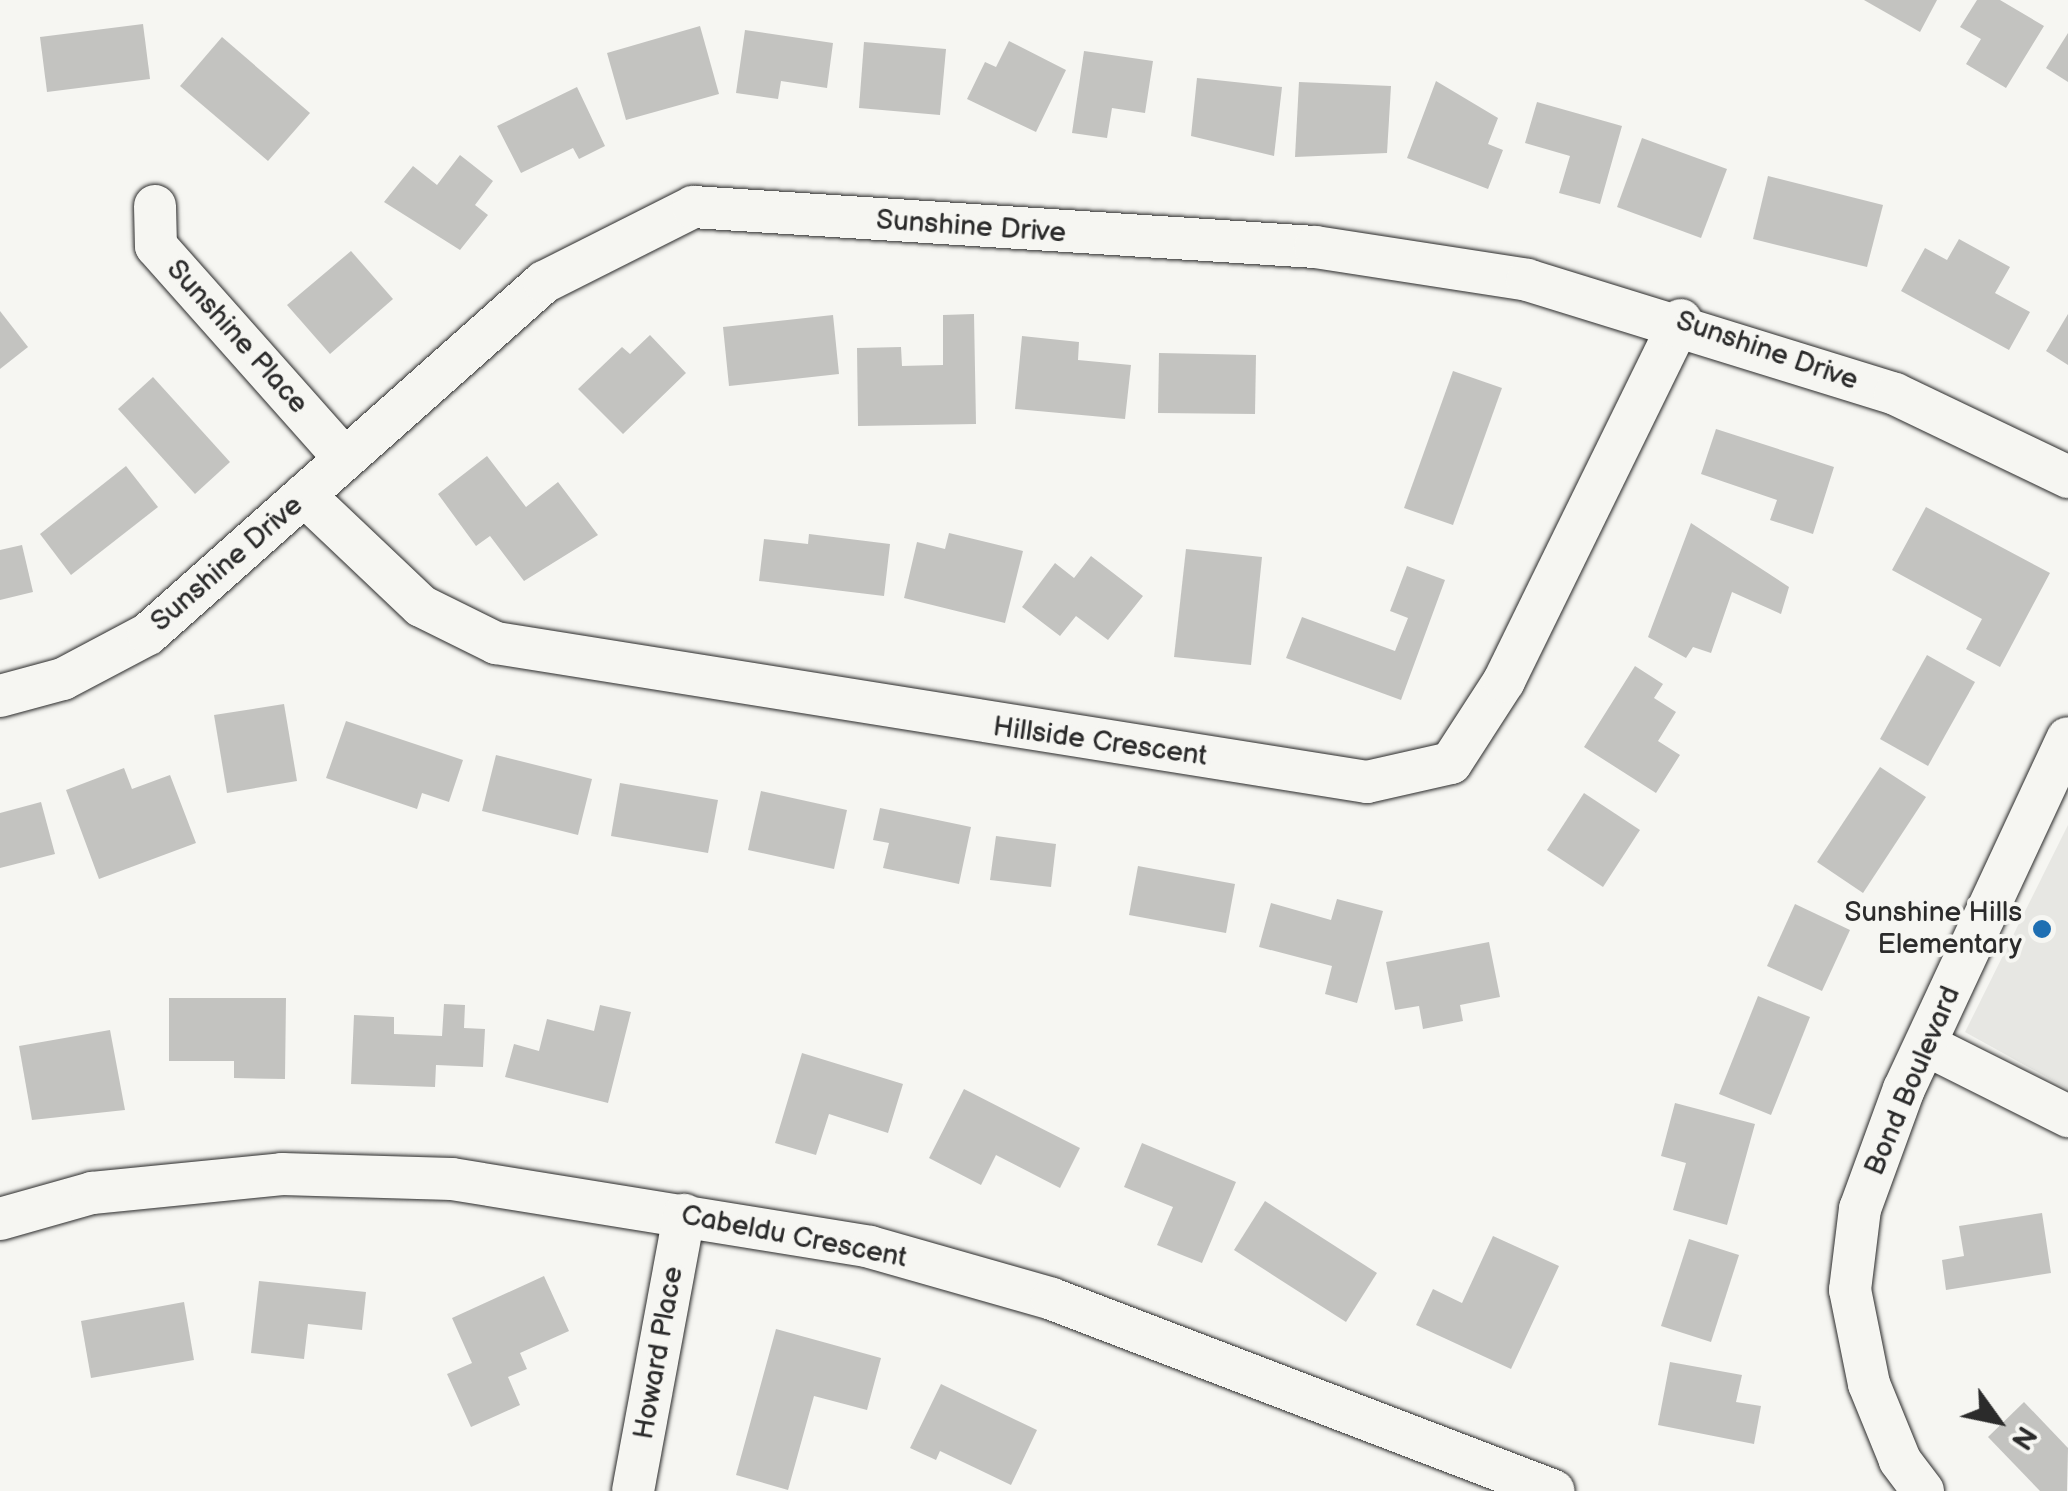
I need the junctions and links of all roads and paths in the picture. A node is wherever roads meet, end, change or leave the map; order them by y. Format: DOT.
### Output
graph roads {
  1 [pos="155,206"];
  2 [pos="1680,320"];
  3 [pos="344,458"];
  4 [pos="2068,477"];
  5 [pos="304,495"];
  6 [pos="0,696"];
  7 [pos="2068,738"];
  8 [pos="1926,1045"];
  9 [pos="2068,1116"];
  10 [pos="684,1215"];
  11 [pos="0,1219"];
  12 [pos="634,1491"];
  13 [pos="1554,1491"];
  14 [pos="1923,1491"];
  1 -- 3 [label="street, Sunshine Place"];
  2 -- 3 [label="street, Sunshine Drive"];
  2 -- 4 [label="street, Sunshine Drive"];
  2 -- 5 [label="street, Hillside Crescent"];
  3 -- 5 [label="street, Sunshine Drive"];
  5 -- 6 [label="street, Sunshine Drive"];
  7 -- 8 [label="street, Bond Boulevard"];
  8 -- 9 [label="street"];
  8 -- 14 [label="street, Bond Boulevard"];
  10 -- 11 [label="street, Cabeldu Crescent"];
  10 -- 12 [label="street, Howard Place"];
  10 -- 13 [label="street, Cabeldu Crescent"];
}
